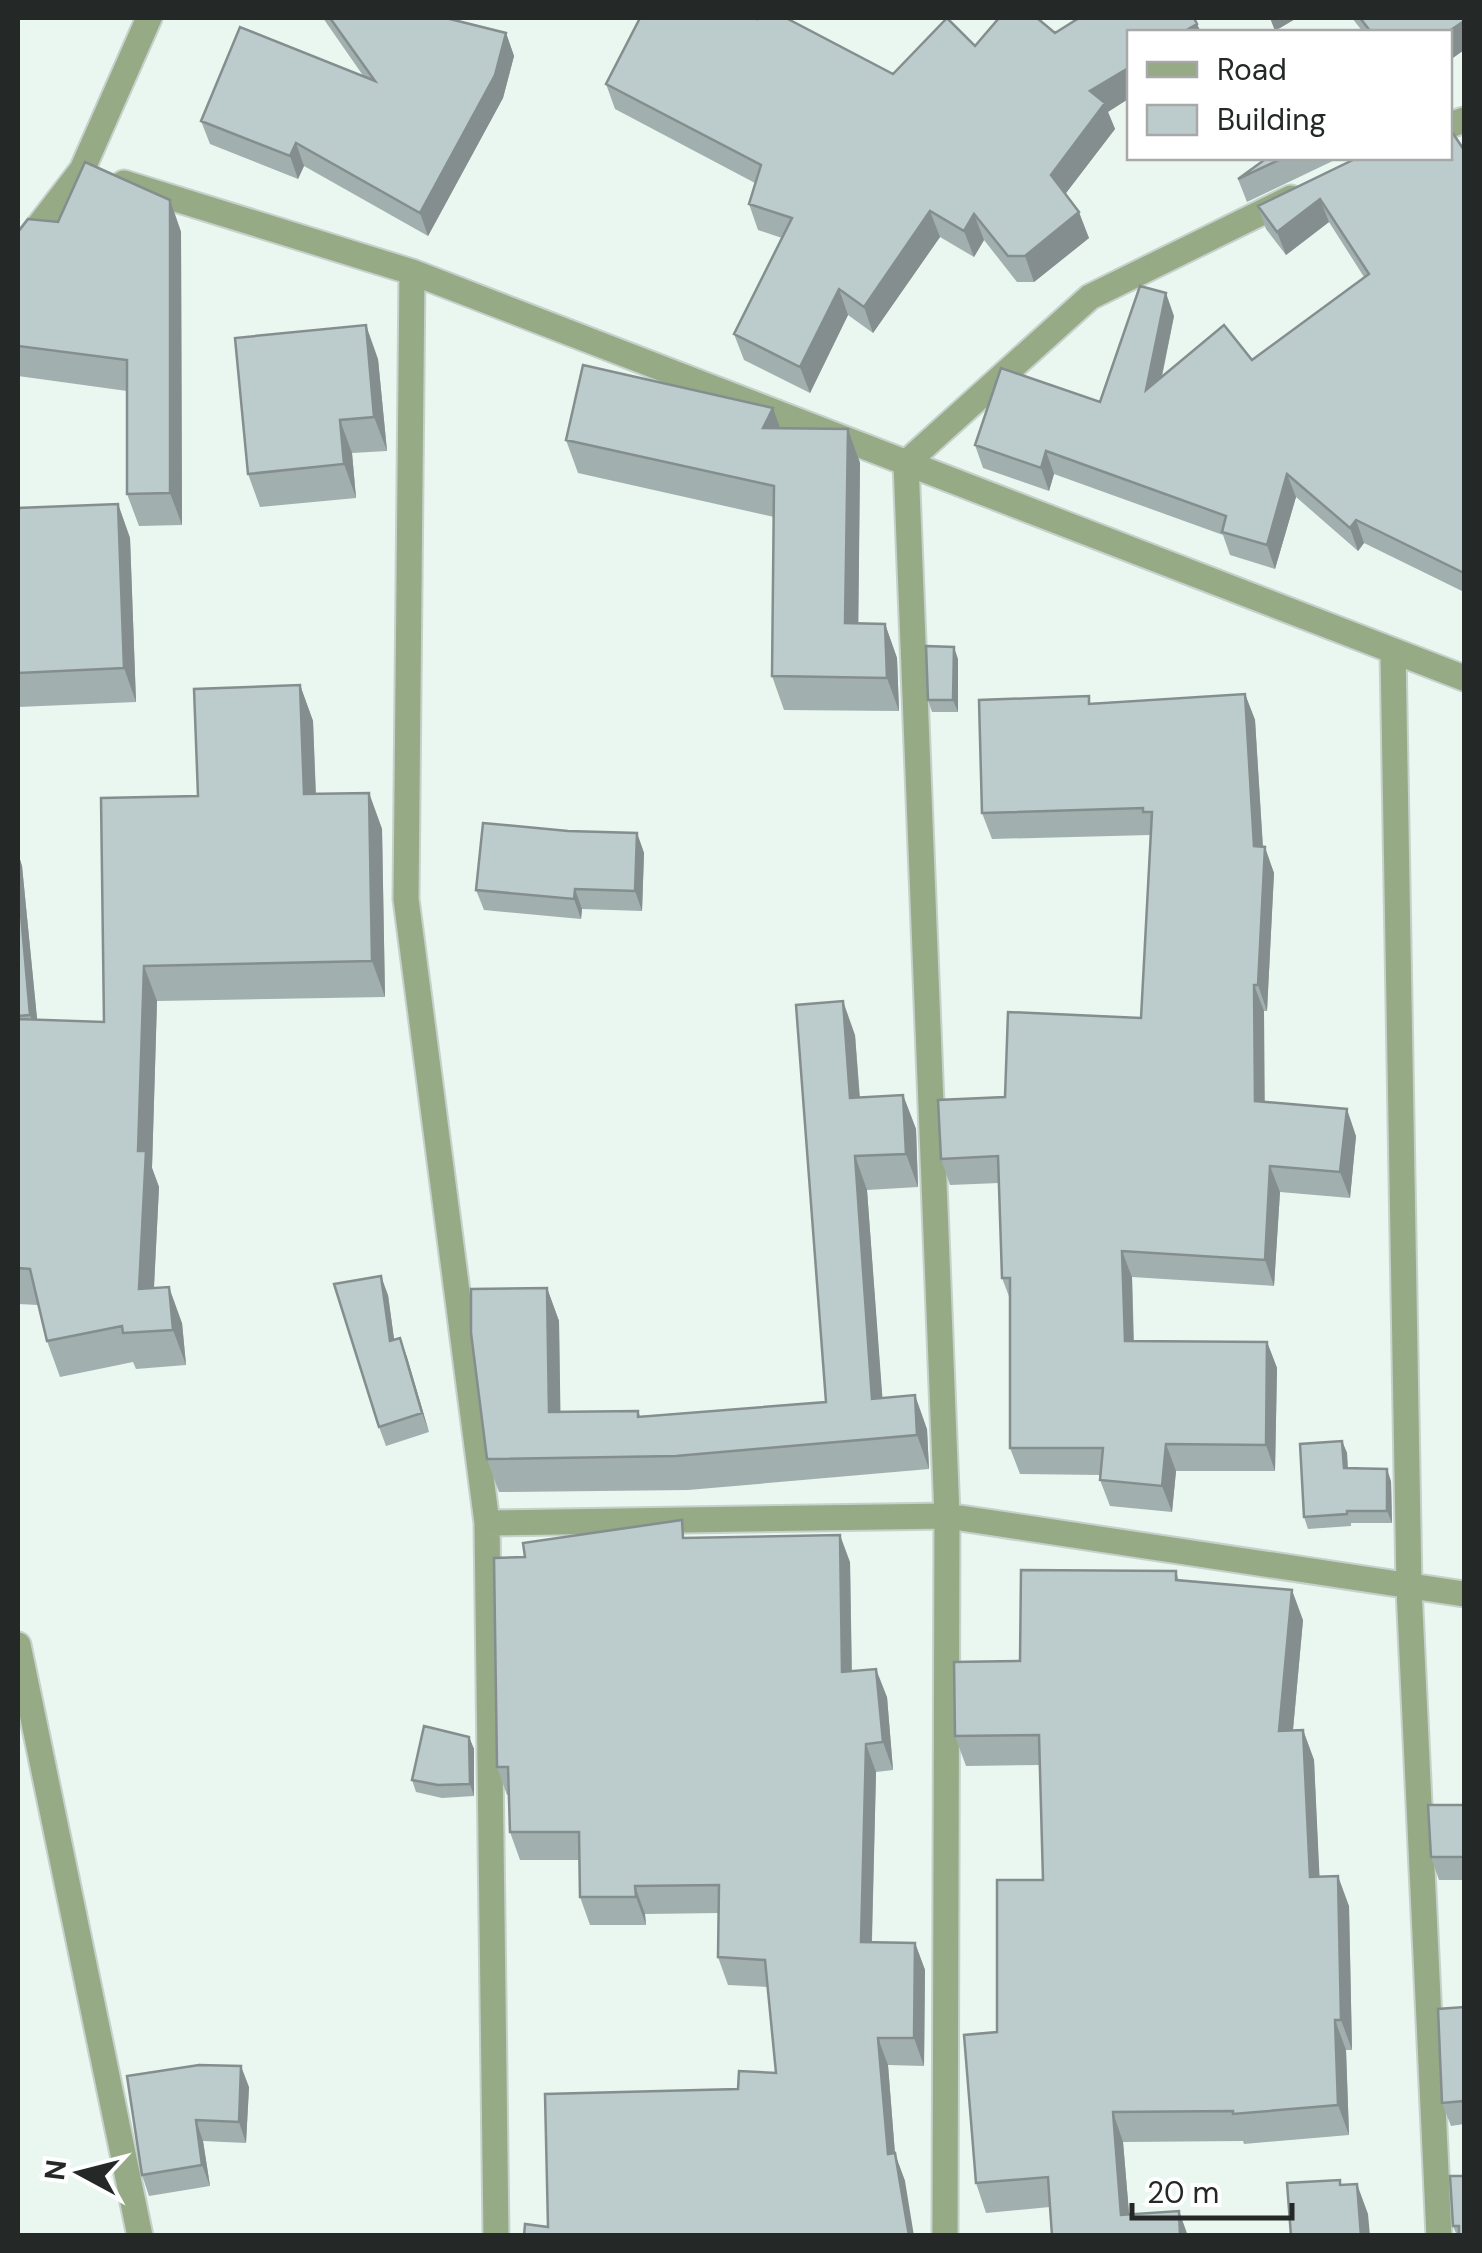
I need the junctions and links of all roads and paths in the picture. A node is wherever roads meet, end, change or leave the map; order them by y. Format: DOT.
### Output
graph roads {
  1 [pos="149,18"];
  2 [pos="82,170"];
  3 [pos="1322,184"];
  4 [pos="18,253"];
  5 [pos="412,272"];
  6 [pos="906,463"];
  7 [pos="1393,651"];
  8 [pos="1464,678"];
  9 [pos="947,1516"];
  10 [pos="488,1523"];
  11 [pos="1409,1588"];
  12 [pos="1464,1594"];
  13 [pos="18,1645"];
  14 [pos="140,2236"];
  15 [pos="496,2236"];
  16 [pos="946,2236"];
  17 [pos="1440,2236"];
  1 -- 2 [label="street"];
  2 -- 4 [label="street"];
  2 -- 5 [label="street"];
  3 -- 6 [label="street"];
  5 -- 6 [label="street"];
  5 -- 10 [label="street"];
  6 -- 7 [label="street"];
  6 -- 9 [label="street"];
  7 -- 8 [label="street"];
  7 -- 11 [label="street"];
  9 -- 10 [label="street"];
  9 -- 11 [label="street"];
  9 -- 16 [label="street"];
  10 -- 15 [label="street"];
  11 -- 12 [label="street"];
  11 -- 17 [label="street"];
  13 -- 14 [label="street"];
}
